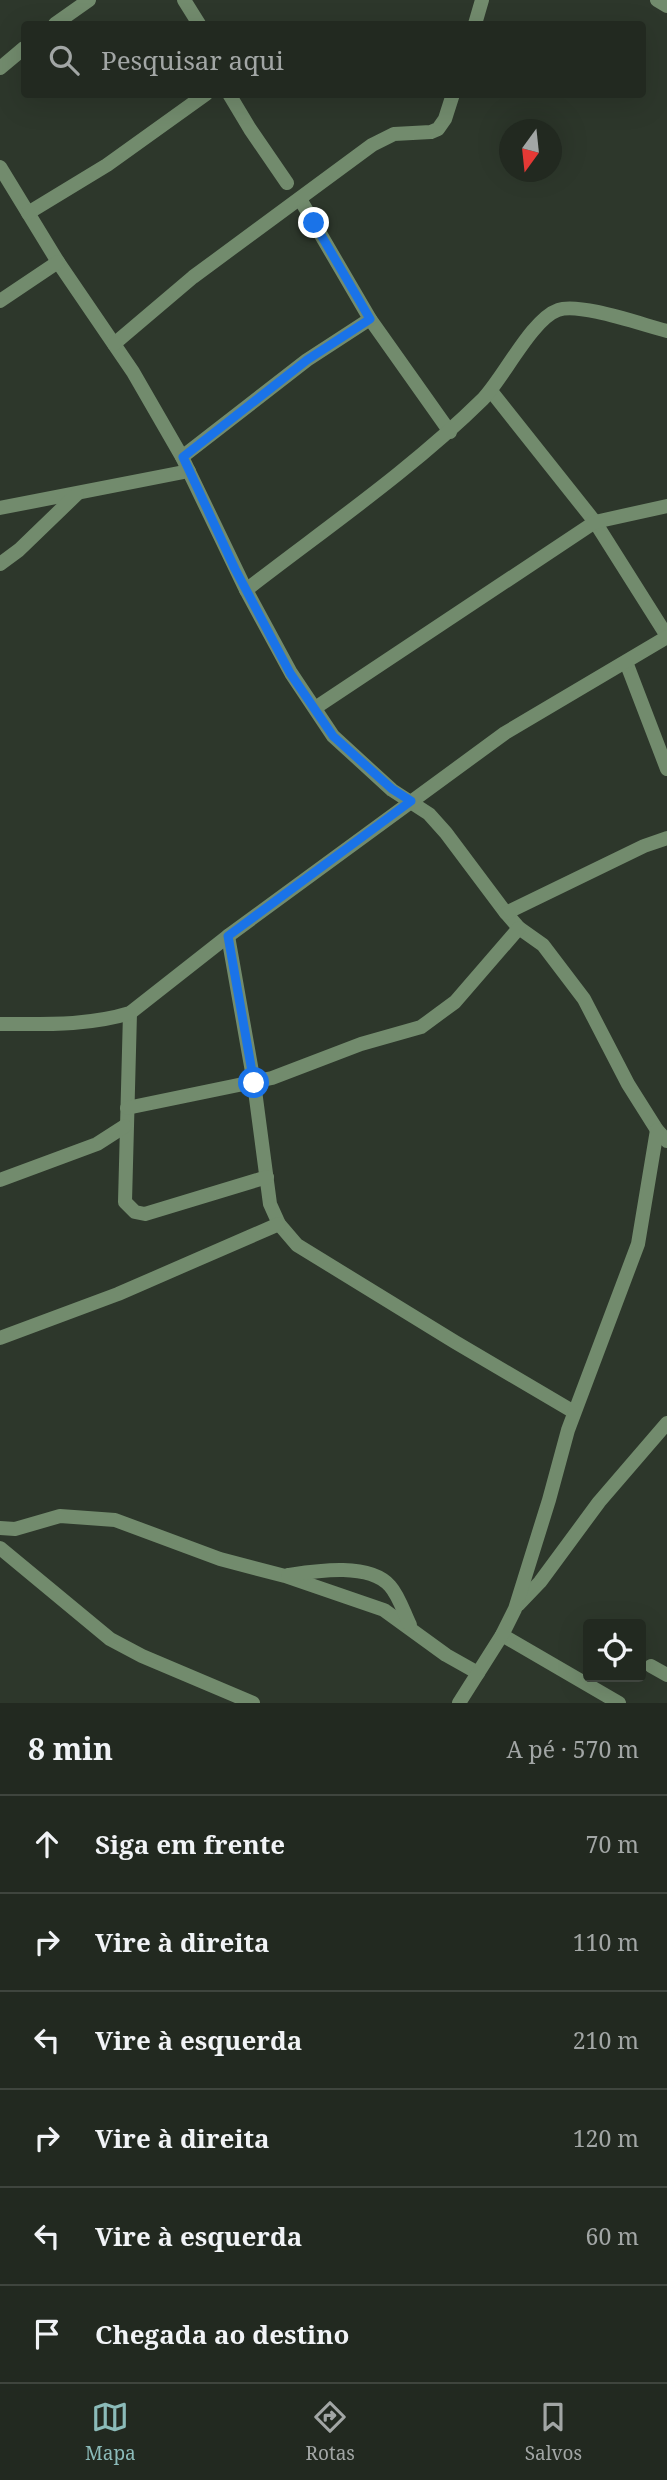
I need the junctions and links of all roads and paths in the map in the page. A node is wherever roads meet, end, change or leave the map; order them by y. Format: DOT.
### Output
graph roads {
  1 [pos="89,0"];
  2 [pos="184,0"];
  3 [pos="482,0"];
  4 [pos="657,0"];
  5 [pos="667,6"];
  6 [pos="59,21"];
  7 [pos="197,21"];
  8 [pos="476,21"];
  9 [pos="21,50"];
  10 [pos="0,68"];
  11 [pos="200,98"];
  12 [pos="231,98"];
  13 [pos="452,98"];
  14 [pos="0,167"];
  15 [pos="287,183"];
  16 [pos="305,195"];
  17 [pos="285,209"];
  18 [pos="28,213"];
  19 [pos="58,262"];
  20 [pos="0,301"];
  21 [pos="370,319"];
  22 [pos="667,331"];
  23 [pos="114,344"];
  24 [pos="491,391"];
  25 [pos="450,432"];
  26 [pos="183,457"];
  27 [pos="189,471"];
  28 [pos="78,493"];
  29 [pos="667,506"];
  30 [pos="0,508"];
  31 [pos="595,522"];
  32 [pos="0,564"];
  33 [pos="246,590"];
  34 [pos="667,637"];
  35 [pos="626,662"];
  36 [pos="314,708"];
  37 [pos="667,769"];
  38 [pos="411,801"];
  39 [pos="667,838"];
  40 [pos="506,913"];
  41 [pos="519,928"];
  42 [pos="228,936"];
  43 [pos="130,1013"];
  44 [pos="0,1024"];
  45 [pos="254,1083"];
  46 [pos="127,1108"];
  47 [pos="125,1126"];
  48 [pos="657,1130"];
  49 [pos="667,1141"];
  50 [pos="267,1177"];
  51 [pos="0,1180"];
  52 [pos="279,1224"];
  53 [pos="0,1338"];
  54 [pos="574,1412"];
  55 [pos="667,1423"];
  56 [pos="0,1528"];
  57 [pos="0,1548"];
  58 [pos="285,1576"];
  59 [pos="514,1609"];
  60 [pos="412,1630"];
  61 [pos="502,1635"];
  62 [pos="651,1665"];
  63 [pos="478,1673"];
  64 [pos="667,1675"];
  65 [pos="235,1699"];
  66 [pos="253,1703"];
  67 [pos="459,1703"];
  68 [pos="619,1703"];
  1 -- 6 [label="street"];
  2 -- 7 [label="street"];
  3 -- 8 [label="street"];
  4 -- 5 [label="street"];
  9 -- 10 [label="street"];
  11 -- 18 [label="street"];
  12 -- 15 [label="street"];
  13 -- 16 [label="street"];
  14 -- 18 [label="street"];
  15 -- 16 [label="street"];
  15 -- 17 [label="street"];
  16 -- 17 [label="street"];
  16 -- 21 [label="street"];
  17 -- 23 [label="street"];
  18 -- 19 [label="street"];
  19 -- 20 [label="street"];
  19 -- 23 [label="street"];
  21 -- 25 [label="street"];
  21 -- 26 [label="street"];
  22 -- 24 [label="street"];
  23 -- 26 [label="street"];
  24 -- 25 [label="street"];
  24 -- 31 [label="street"];
  25 -- 33 [label="street"];
  26 -- 27 [label="street"];
  27 -- 28 [label="street"];
  27 -- 33 [label="street"];
  28 -- 30 [label="street"];
  28 -- 32 [label="street"];
  29 -- 31 [label="street"];
  31 -- 34 [label="street"];
  31 -- 36 [label="street"];
  33 -- 36 [label="street"];
  34 -- 35 [label="street"];
  35 -- 37 [label="street"];
  35 -- 38 [label="street"];
  36 -- 38 [label="street"];
  38 -- 40 [label="street"];
  38 -- 42 [label="street"];
  39 -- 40 [label="street"];
  40 -- 41 [label="street"];
  41 -- 45 [label="street"];
  41 -- 48 [label="street"];
  42 -- 43 [label="street"];
  42 -- 45 [label="street"];
  43 -- 44 [label="street"];
  43 -- 46 [label="street"];
  45 -- 46 [label="street"];
  45 -- 50 [label="street"];
  46 -- 47 [label="street"];
  47 -- 50 [label="street"];
  47 -- 51 [label="street"];
  48 -- 49 [label="street"];
  48 -- 54 [label="street"];
  50 -- 52 [label="street"];
  52 -- 53 [label="street"];
  52 -- 54 [label="street"];
  54 -- 59 [label="street"];
  55 -- 59 [label="street"];
  56 -- 58 [label="street"];
  57 -- 65 [label="street"];
  58 -- 60 [label="street"];
  58 -- 60 [label="street"];
  59 -- 61 [label="street"];
  60 -- 63 [label="street"];
  61 -- 63 [label="street"];
  61 -- 68 [label="street"];
  62 -- 64 [label="street"];
  63 -- 67 [label="street"];
  65 -- 66 [label="street"];
}
